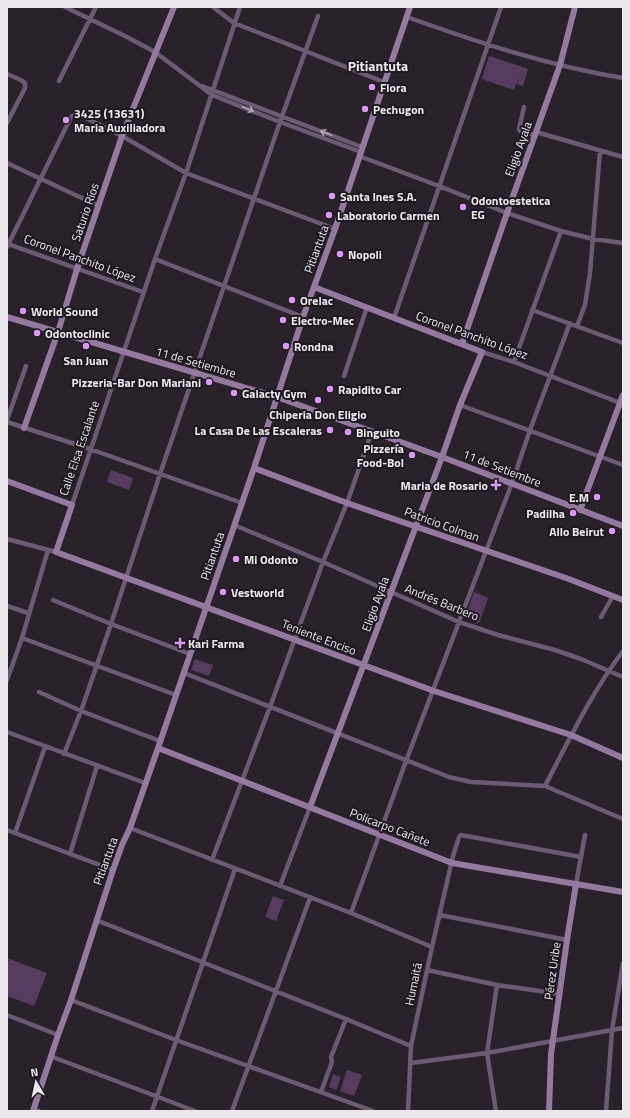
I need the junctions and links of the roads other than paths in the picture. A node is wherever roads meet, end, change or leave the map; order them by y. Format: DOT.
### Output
graph roads {
  1 [pos="65,7"];
  2 [pos="96,7"];
  3 [pos="174,7"];
  4 [pos="213,7"];
  5 [pos="240,7"];
  6 [pos="410,7"];
  7 [pos="501,7"];
  8 [pos="575,7"];
  9 [pos="318,16"];
  10 [pos="407,17"];
  11 [pos="90,19"];
  12 [pos="234,23"];
  13 [pos="487,45"];
  14 [pos="305,50"];
  15 [pos="155,52"];
  16 [pos="560,65"];
  17 [pos="7,74"];
  18 [pos="623,78"];
  19 [pos="59,81"];
  20 [pos="384,82"];
  21 [pos="213,92"];
  22 [pos="524,107"];
  23 [pos="282,116"];
  24 [pos="280,122"];
  25 [pos="7,123"];
  26 [pos="535,134"];
  27 [pos="122,136"];
  28 [pos="600,151"];
  29 [pos="360,152"];
  30 [pos="623,157"];
  31 [pos="7,163"];
  32 [pos="186,173"];
  33 [pos="42,179"];
  34 [pos="439,186"];
  35 [pos="254,199"];
  36 [pos="99,206"];
  37 [pos="507,213"];
  38 [pos="334,229"];
  39 [pos="561,231"];
  40 [pos="593,239"];
  41 [pos="623,243"];
  42 [pos="8,245"];
  43 [pos="155,259"];
  44 [pos="77,269"];
  45 [pos="224,286"];
  46 [pos="314,287"];
  47 [pos="144,292"];
  48 [pos="366,307"];
  49 [pos="532,310"];
  50 [pos="7,317"];
  51 [pos="303,317"];
  52 [pos="394,318"];
  53 [pos="570,323"];
  54 [pos="577,326"];
  55 [pos="58,332"];
  56 [pos="623,342"];
  57 [pos="462,344"];
  58 [pos="123,352"];
  59 [pos="482,352"];
  60 [pos="514,362"];
  61 [pos="26,366"];
  62 [pos="194,373"];
  63 [pos="344,376"];
  64 [pos="550,376"];
  65 [pos="623,395"];
  66 [pos="276,397"];
  67 [pos="622,403"];
  68 [pos="460,405"];
  69 [pos="7,421"];
  70 [pos="24,428"];
  71 [pos="530,430"];
  72 [pos="372,431"];
  73 [pos="90,449"];
  74 [pos="600,456"];
  75 [pos="442,457"];
  76 [pos="623,464"];
  77 [pos="254,468"];
  78 [pos="160,474"];
  79 [pos="7,481"];
  80 [pos="512,483"];
  81 [pos="242,503"];
  82 [pos="347,503"];
  83 [pos="72,505"];
  84 [pos="580,510"];
  85 [pos="234,525"];
  86 [pos="416,526"];
  87 [pos="623,526"];
  88 [pos="7,539"];
  89 [pos="48,550"];
  90 [pos="485,551"];
  91 [pos="56,552"];
  92 [pos="323,562"];
  93 [pos="127,578"];
  94 [pos="391,593"];
  95 [pos="612,596"];
  96 [pos="53,600"];
  97 [pos="623,600"];
  98 [pos="7,606"];
  99 [pos="205,608"];
  100 [pos="28,613"];
  101 [pos="601,617"];
  102 [pos="459,622"];
  103 [pos="112,624"];
  104 [pos="22,638"];
  105 [pos="294,639"];
  106 [pos="623,651"];
  107 [pos="190,654"];
  108 [pos="96,666"];
  109 [pos="364,666"];
  110 [pos="608,671"];
  111 [pos="184,673"];
  112 [pos="623,677"];
  113 [pos="7,680"];
  114 [pos="434,691"];
  115 [pos="39,692"];
  116 [pos="176,695"];
  117 [pos="270,707"];
  118 [pos="81,711"];
  119 [pos="7,732"];
  120 [pos="338,733"];
  121 [pos="571,735"];
  122 [pos="160,741"];
  123 [pos="45,747"];
  124 [pos="158,748"];
  125 [pos="64,754"];
  126 [pos="623,758"];
  127 [pos="406,761"];
  128 [pos="97,766"];
  129 [pos="242,780"];
  130 [pos="146,783"];
  131 [pos="545,786"];
  132 [pos="310,807"];
  133 [pos="623,819"];
  134 [pos="130,828"];
  135 [pos="7,830"];
  136 [pos="15,833"];
  137 [pos="379,834"];
  138 [pos="585,835"];
  139 [pos="70,854"];
  140 [pos="581,857"];
  141 [pos="212,860"];
  142 [pos="452,863"];
  143 [pos="235,869"];
  144 [pos="113,870"];
  145 [pos="576,884"];
  146 [pos="280,886"];
  147 [pos="623,892"];
  148 [pos="310,898"];
  149 [pos="351,913"];
  150 [pos="440,914"];
  151 [pos="96,920"];
  152 [pos="567,940"];
  153 [pos="432,947"];
  154 [pos="202,962"];
  155 [pos="623,963"];
  156 [pos="427,970"];
  157 [pos="497,985"];
  158 [pos="276,991"];
  159 [pos="560,994"];
  160 [pos="71,1000"];
  161 [pos="7,1015"];
  162 [pos="346,1019"];
  163 [pos="623,1028"];
  164 [pos="612,1030"];
  165 [pos="58,1035"];
  166 [pos="176,1040"];
  167 [pos="553,1042"];
  168 [pos="411,1046"];
  169 [pos="487,1053"];
  170 [pos="50,1056"];
  171 [pos="411,1063"];
  172 [pos="249,1067"];
  173 [pos="321,1092"];
  174 [pos="157,1096"];
  175 [pos="35,1110"];
  176 [pos="152,1111"];
  177 [pos="195,1111"];
  178 [pos="232,1111"];
  179 [pos="373,1111"];
  180 [pos="408,1111"];
  181 [pos="496,1111"];
  182 [pos="549,1111"];
  183 [pos="606,1111"];
  1 -- 11 [label="street"];
  2 -- 11 [label="street"];
  3 -- 15 [label="street, Saturio Ríos"];
  4 -- 12 [label="street"];
  5 -- 12 [label="street, Calle Elsa Escalante"];
  6 -- 10 [label="street, Pitiantuta"];
  7 -- 13 [label="street"];
  8 -- 16 [label="street, Eligio Ayala"];
  9 -- 14 [label="street"];
  10 -- 13 [label="street"];
  10 -- 20 [label="street, Pitiantuta"];
  11 -- 15 [label="street"];
  11 -- 19 [label="street"];
  12 -- 14 [label="street"];
  12 -- 21 [label="street, Calle Elsa Escalante"];
  13 -- 16 [label="street"];
  13 -- 34 [label="street"];
  14 -- 20 [label="street"];
  14 -- 23 [label="street"];
  15 -- 21 [label="street"];
  15 -- 27 [label="street, Saturio Ríos"];
  16 -- 18 [label="street"];
  16 -- 26 [label="street, Eligio Ayala"];
  17 -- 25 [label="street"];
  20 -- 29 [label="street, Pitiantuta"];
  21 -- 23 [label="street"];
  21 -- 24 [label="street, one-way"];
  21 -- 32 [label="street, Calle Elsa Escalante"];
  22 -- 26 [label="street"];
  23 -- 24 [label="street"];
  29 -- 23 [label="street, one-way"];
  24 -- 29 [label="street"];
  24 -- 35 [label="street"];
  26 -- 28 [label="street"];
  26 -- 37 [label="street, Eligio Ayala"];
  27 -- 32 [label="street"];
  27 -- 33 [label="street"];
  27 -- 36 [label="street, Saturio Ríos"];
  28 -- 30 [label="street"];
  28 -- 40 [label="street"];
  29 -- 34 [label="street"];
  29 -- 38 [label="street, Pitiantuta"];
  31 -- 33 [label="street"];
  32 -- 35 [label="street"];
  32 -- 43 [label="street, Calle Elsa Escalante"];
  33 -- 36 [label="street"];
  33 -- 42 [label="street"];
  34 -- 37 [label="street"];
  34 -- 52 [label="street"];
  35 -- 38 [label="street"];
  35 -- 45 [label="street"];
  36 -- 44 [label="street, Saturio Ríos"];
  37 -- 39 [label="street"];
  37 -- 57 [label="street, Eligio Ayala"];
  38 -- 46 [label="street, Pitiantuta"];
  39 -- 40 [label="street"];
  39 -- 49 [label="street"];
  40 -- 41 [label="street"];
  40 -- 54 [label="street"];
  42 -- 44 [label="street, Coronel Panchito López"];
  43 -- 45 [label="street"];
  43 -- 47 [label="street, Calle Elsa Escalante"];
  44 -- 47 [label="street, Coronel Panchito López"];
  44 -- 55 [label="street, Saturio Ríos"];
  45 -- 51 [label="street"];
  45 -- 62 [label="street"];
  46 -- 48 [label="street, Coronel Panchito López"];
  46 -- 51 [label="street, Pitiantuta"];
  47 -- 58 [label="street, Calle Elsa Escalante"];
  48 -- 52 [label="street, Coronel Panchito López"];
  48 -- 63 [label="street"];
  49 -- 53 [label="street"];
  49 -- 60 [label="street"];
  50 -- 55 [label="street, 11 de Setiembre"];
  51 -- 66 [label="street, Pitiantuta"];
  52 -- 57 [label="street, Coronel Panchito López"];
  53 -- 54 [label="street"];
  53 -- 64 [label="street"];
  54 -- 56 [label="street"];
  55 -- 58 [label="street, 11 de Setiembre"];
  55 -- 70 [label="street, Saturio Ríos"];
  57 -- 59 [label="street, Coronel Panchito López"];
  58 -- 62 [label="street, 11 de Setiembre"];
  58 -- 73 [label="street, Calle Elsa Escalante"];
  59 -- 60 [label="street, Coronel Panchito López"];
  59 -- 68 [label="street, Eligio Ayala"];
  60 -- 64 [label="street, Coronel Panchito López"];
  61 -- 69 [label="street"];
  62 -- 66 [label="street, 11 de Setiembre"];
  62 -- 78 [label="street"];
  64 -- 67 [label="street, Coronel Panchito López"];
  64 -- 71 [label="street"];
  65 -- 67 [label="street"];
  66 -- 72 [label="street, 11 de Setiembre"];
  66 -- 77 [label="street, Pitiantuta"];
  67 -- 74 [label="street"];
  68 -- 71 [label="street"];
  68 -- 75 [label="street, Eligio Ayala"];
  69 -- 70 [label="street"];
  70 -- 73 [label="street"];
  71 -- 74 [label="street"];
  71 -- 80 [label="street"];
  72 -- 75 [label="street, 11 de Setiembre"];
  72 -- 82 [label="street"];
  73 -- 78 [label="street"];
  73 -- 83 [label="street, Calle Elsa Escalante"];
  74 -- 76 [label="street"];
  74 -- 84 [label="street"];
  75 -- 80 [label="street, 11 de Setiembre"];
  75 -- 86 [label="street, Eligio Ayala"];
  77 -- 81 [label="street, Pitiantuta"];
  77 -- 82 [label="street, Patricio Colman"];
  78 -- 81 [label="street"];
  78 -- 93 [label="street"];
  79 -- 83 [label="street"];
  80 -- 84 [label="street, 11 de Setiembre"];
  80 -- 90 [label="street"];
  81 -- 85 [label="street, Pitiantuta"];
  82 -- 86 [label="street, Patricio Colman"];
  82 -- 92 [label="street"];
  83 -- 91 [label="street, Calle Elsa Escalante"];
  84 -- 87 [label="street, 11 de Setiembre"];
  85 -- 92 [label="street, Andrés Barbero"];
  85 -- 99 [label="street, Pitiantuta"];
  86 -- 90 [label="street, Patricio Colman"];
  86 -- 94 [label="street, Eligio Ayala"];
  88 -- 89 [label="street, Teniente Enciso"];
  89 -- 91 [label="street, Teniente Enciso"];
  89 -- 100 [label="street"];
  90 -- 95 [label="street, Patricio Colman"];
  90 -- 102 [label="street"];
  91 -- 93 [label="street, Teniente Enciso"];
  92 -- 94 [label="street, Andrés Barbero"];
  92 -- 105 [label="street"];
  93 -- 99 [label="street, Teniente Enciso"];
  93 -- 103 [label="street"];
  94 -- 102 [label="street, Andrés Barbero"];
  94 -- 109 [label="street, Eligio Ayala"];
  95 -- 97 [label="street, Patricio Colman"];
  95 -- 101 [label="street"];
  96 -- 103 [label="street"];
  98 -- 100 [label="street"];
  99 -- 105 [label="street, Teniente Enciso"];
  99 -- 107 [label="street, Pitiantuta"];
  100 -- 104 [label="street"];
  102 -- 110 [label="street, Andrés Barbero"];
  102 -- 114 [label="street"];
  103 -- 107 [label="street"];
  103 -- 108 [label="street"];
  104 -- 108 [label="street"];
  104 -- 113 [label="street"];
  105 -- 109 [label="street, Teniente Enciso"];
  105 -- 117 [label="street"];
  106 -- 110 [label="street"];
  107 -- 111 [label="street, Pitiantuta"];
  108 -- 116 [label="street"];
  108 -- 118 [label="street"];
  109 -- 114 [label="street, Teniente Enciso"];
  109 -- 120 [label="street, Eligio Ayala"];
  110 -- 112 [label="street, Andrés Barbero"];
  110 -- 121 [label="street"];
  111 -- 116 [label="street, Pitiantuta"];
  111 -- 117 [label="street"];
  114 -- 121 [label="street, Teniente Enciso"];
  114 -- 127 [label="street"];
  115 -- 118 [label="street"];
  116 -- 122 [label="street, Pitiantuta"];
  117 -- 120 [label="street"];
  117 -- 129 [label="street"];
  118 -- 122 [label="street"];
  118 -- 125 [label="street"];
  119 -- 123 [label="street"];
  120 -- 127 [label="street"];
  120 -- 132 [label="street, Eligio Ayala"];
  121 -- 126 [label="street, Teniente Enciso"];
  121 -- 131 [label="street"];
  122 -- 124 [label="street, Pitiantuta"];
  123 -- 125 [label="street"];
  123 -- 136 [label="street"];
  124 -- 129 [label="street, Policarpo Cañete"];
  124 -- 130 [label="street, Pitiantuta"];
  125 -- 128 [label="street"];
  127 -- 131 [label="street"];
  127 -- 137 [label="street"];
  128 -- 130 [label="street"];
  128 -- 139 [label="street"];
  129 -- 132 [label="street, Policarpo Cañete"];
  129 -- 141 [label="street"];
  130 -- 134 [label="street, Pitiantuta"];
  131 -- 133 [label="street"];
  132 -- 137 [label="street, Policarpo Cañete"];
  132 -- 146 [label="street, Eligio Ayala"];
  134 -- 141 [label="street"];
  134 -- 144 [label="street, Pitiantuta"];
  135 -- 136 [label="street"];
  136 -- 139 [label="street"];
  137 -- 142 [label="street, Policarpo Cañete"];
  137 -- 149 [label="street"];
  138 -- 140 [label="street, Pérez Uribe"];
  139 -- 144 [label="street"];
  140 -- 142 [label="street, Humaitá"];
  140 -- 145 [label="street, Pérez Uribe"];
  141 -- 143 [label="street"];
  142 -- 145 [label="street, Policarpo Cañete"];
  142 -- 150 [label="street, Humaitá"];
  143 -- 146 [label="street"];
  143 -- 154 [label="street"];
  144 -- 151 [label="street, Pitiantuta"];
  145 -- 147 [label="street, Policarpo Cañete"];
  145 -- 152 [label="street, Pérez Uribe"];
  146 -- 148 [label="street"];
  148 -- 149 [label="street"];
  148 -- 158 [label="street"];
  149 -- 153 [label="street"];
  150 -- 152 [label="street"];
  150 -- 153 [label="street, Humaitá"];
  151 -- 154 [label="street"];
  151 -- 160 [label="street, Pitiantuta"];
  152 -- 159 [label="street, Pérez Uribe"];
  153 -- 156 [label="street, Humaitá"];
  154 -- 158 [label="street"];
  154 -- 166 [label="street"];
  155 -- 164 [label="street"];
  156 -- 157 [label="street"];
  156 -- 168 [label="street, Humaitá"];
  157 -- 159 [label="street"];
  157 -- 169 [label="street"];
  158 -- 162 [label="street"];
  158 -- 172 [label="street"];
  159 -- 167 [label="street, Pérez Uribe"];
  160 -- 165 [label="street, Pitiantuta"];
  160 -- 166 [label="street"];
  161 -- 165 [label="street"];
  162 -- 168 [label="street"];
  162 -- 173 [label="street"];
  163 -- 164 [label="street"];
  164 -- 167 [label="street"];
  164 -- 183 [label="street"];
  165 -- 170 [label="street, Pitiantuta"];
  166 -- 172 [label="street"];
  166 -- 174 [label="street"];
  167 -- 169 [label="street"];
  167 -- 182 [label="street, Pérez Uribe"];
  168 -- 171 [label="street, Humaitá"];
  169 -- 171 [label="street"];
  169 -- 181 [label="street"];
  170 -- 174 [label="street"];
  170 -- 175 [label="street, Pitiantuta"];
  171 -- 180 [label="street, Humaitá"];
  172 -- 173 [label="street"];
  172 -- 178 [label="street"];
  173 -- 179 [label="street"];
  174 -- 176 [label="street"];
  174 -- 177 [label="street"];
}
